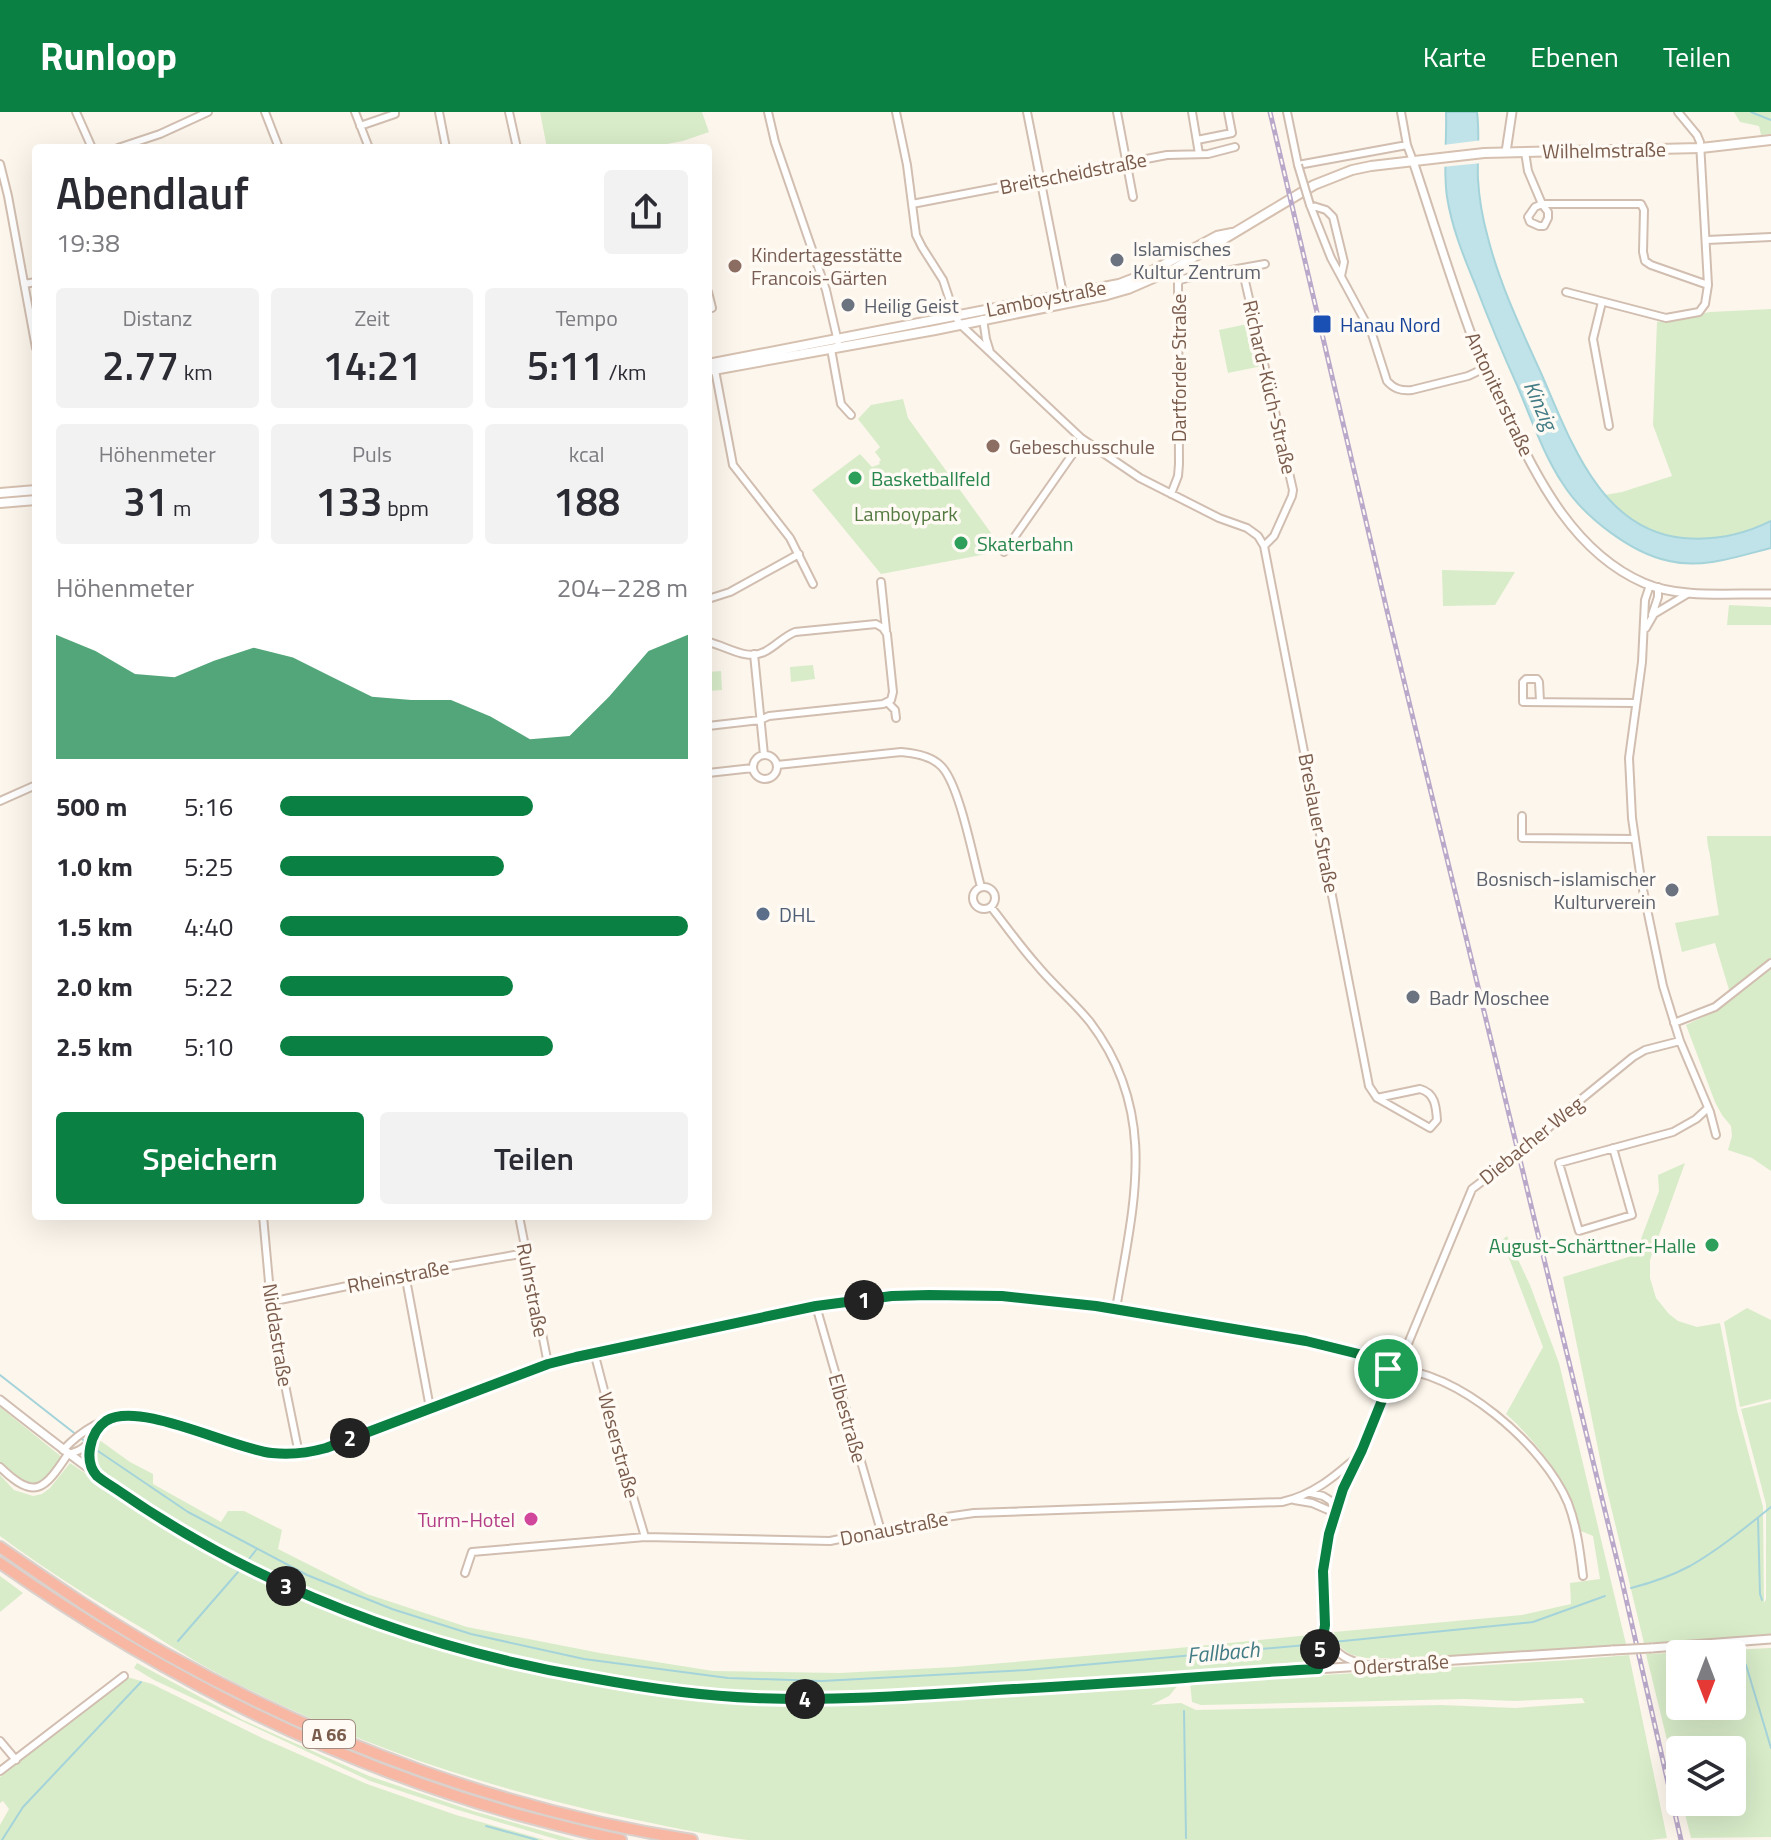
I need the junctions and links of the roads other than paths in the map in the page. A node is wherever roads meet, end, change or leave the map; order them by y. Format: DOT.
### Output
graph roads {
  1 [pos="76,112"];
  2 [pos="208,112"];
  3 [pos="265,112"];
  4 [pos="355,112"];
  5 [pos="395,112"];
  6 [pos="439,112"];
  7 [pos="509,112"];
  8 [pos="768,112"];
  9 [pos="896,112"];
  10 [pos="1027,112"];
  11 [pos="1117,112"];
  12 [pos="1192,112"];
  13 [pos="1228,112"];
  14 [pos="1287,112"];
  15 [pos="1401,112"];
  16 [pos="1512,112"];
  17 [pos="1678,112"];
  18 [pos="360,126"];
  19 [pos="1197,140"];
  20 [pos="1771,140"];
  21 [pos="90,144"];
  22 [pos="131,144"];
  23 [pos="277,144"];
  24 [pos="367,144"];
  25 [pos="445,144"];
  26 [pos="516,144"];
  27 [pos="1407,145"];
  28 [pos="1235,147"];
  29 [pos="1701,148"];
  30 [pos="1506,152"];
  31 [pos="1525,152"];
  32 [pos="1199,154"];
  33 [pos="1413,161"];
  34 [pos="1127,163"];
  35 [pos="0,164"];
  36 [pos="1298,165"];
  37 [pos="1040,179"];
  38 [pos="1133,197"];
  39 [pos="912,204"];
  40 [pos="1310,205"];
  41 [pos="1232,233"];
  42 [pos="1771,237"];
  43 [pos="1707,240"];
  44 [pos="1265,264"];
  45 [pos="1242,268"];
  46 [pos="1341,276"];
  47 [pos="32,283"];
  48 [pos="24,284"];
  49 [pos="1708,285"];
  50 [pos="1566,292"];
  51 [pos="1063,294"];
  52 [pos="1602,302"];
  53 [pos="983,319"];
  54 [pos="957,320"];
  55 [pos="32,327"];
  56 [pos="836,345"];
  57 [pos="992,356"];
  58 [pos="712,368"];
  59 [pos="1485,368"];
  60 [pos="712,376"];
  61 [pos="851,415"];
  62 [pos="1609,426"];
  63 [pos="1081,438"];
  64 [pos="32,490"];
  65 [pos="0,493"];
  66 [pos="1171,494"];
  67 [pos="32,500"];
  68 [pos="0,503"];
  69 [pos="1264,546"];
  70 [pos="1004,552"];
  71 [pos="799,554"];
  72 [pos="881,582"];
  73 [pos="813,584"];
  74 [pos="1654,586"];
  75 [pos="1689,592"];
  76 [pos="1771,594"];
  77 [pos="712,598"];
  78 [pos="1651,619"];
  79 [pos="886,630"];
  80 [pos="1644,631"];
  81 [pos="712,643"];
  82 [pos="754,654"];
  83 [pos="1540,701"];
  84 [pos="888,703"];
  85 [pos="1636,703"];
  86 [pos="896,718"];
  87 [pos="760,720"];
  88 [pos="712,726"];
  89 [pos="764,755"];
  90 [pos="777,765"];
  91 [pos="753,768"];
  92 [pos="712,773"];
  93 [pos="32,787"];
  94 [pos="0,801"];
  95 [pos="1522,816"];
  96 [pos="1634,839"];
  97 [pos="981,887"];
  98 [pos="991,907"];
  99 [pos="1771,963"];
  100 [pos="1674,1023"];
  101 [pos="1680,1041"];
  102 [pos="1377,1098"];
  103 [pos="1708,1108"];
  104 [pos="1716,1135"];
  105 [pos="1613,1148"];
  106 [pos="263,1220"];
  107 [pos="520,1220"];
  108 [pos="526,1253"];
  109 [pos="405,1274"];
  110 [pos="270,1302"];
  111 [pos="816,1306"];
  112 [pos="1116,1309"];
  113 [pos="594,1352"];
  114 [pos="548,1364"];
  115 [pos="1388,1369"];
  116 [pos="0,1400"];
  117 [pos="430,1408"];
  118 [pos="104,1422"];
  119 [pos="88,1448"];
  120 [pos="65,1452"];
  121 [pos="299,1454"];
  122 [pos="1360,1455"];
  123 [pos="0,1467"];
  124 [pos="95,1474"];
  125 [pos="1311,1493"];
  126 [pos="1290,1500"];
  127 [pos="1335,1513"];
  128 [pos="881,1531"];
  129 [pos="645,1537"];
  130 [pos="0,1547"];
  131 [pos="0,1563"];
  132 [pos="465,1573"];
  133 [pos="1583,1576"];
  134 [pos="1325,1639"];
  135 [pos="1771,1639"];
  136 [pos="1331,1649"];
  137 [pos="1368,1666"];
  138 [pos="1329,1668"];
  139 [pos="1318,1669"];
  140 [pos="124,1676"];
  141 [pos="0,1741"];
  142 [pos="16,1760"];
  143 [pos="0,1771"];
  144 [pos="621,1840"];
  145 [pos="692,1840"];
  1 -- 21 [label="street"];
  2 -- 22 [label="street"];
  3 -- 23 [label="street"];
  4 -- 18 [label="street"];
  5 -- 18 [label="street"];
  6 -- 25 [label="street"];
  7 -- 26 [label="street"];
  8 -- 56 [label="street"];
  9 -- 39 [label="street"];
  10 -- 37 [label="street"];
  11 -- 34 [label="street"];
  12 -- 19 [label="street"];
  13 -- 19 [label="street"];
  14 -- 36 [label="street"];
  15 -- 27 [label="street"];
  16 -- 30 [label="street"];
  17 -- 29 [label="street"];
  18 -- 24 [label="street"];
  19 -- 32 [label="street"];
  20 -- 29 [label="main road, Wilhelmstraße"];
  27 -- 33 [label="street"];
  27 -- 36 [label="street"];
  28 -- 32 [label="street, Breitscheidstraße"];
  29 -- 31 [label="main road, Wilhelmstraße"];
  29 -- 43 [label="street"];
  30 -- 31 [label="main road, Wilhelmstraße"];
  30 -- 33 [label="main road, Lamboystraße"];
  31 -- 49 [label="street"];
  32 -- 34 [label="street, Breitscheidstraße"];
  33 -- 41 [label="main road, Lamboystraße"];
  33 -- 59 [label="street, Antoniterstraße"];
  34 -- 37 [label="street, Breitscheidstraße"];
  34 -- 38 [label="street"];
  35 -- 48 [label="street"];
  36 -- 40 [label="street, bridge"];
  37 -- 39 [label="street, Breitscheidstraße"];
  37 -- 51 [label="street"];
  39 -- 54 [label="street"];
  40 -- 46 [label="street"];
  40 -- 46 [label="street"];
  41 -- 51 [label="main road, Lamboystraße"];
  41 -- 53 [label="main road, Lamboystraße"];
  42 -- 43 [label="street"];
  43 -- 49 [label="street"];
  44 -- 45 [label="street, Dartforder Straße"];
  45 -- 66 [label="street, Dartforder Straße"];
  45 -- 69 [label="street, Richard-Küch-Straße"];
  46 -- 59 [label="street"];
  47 -- 48 [label="street"];
  48 -- 55 [label="street"];
  49 -- 52 [label="street"];
  50 -- 52 [label="street"];
  51 -- 54 [label="main road, Lamboystraße"];
  52 -- 62 [label="street"];
  53 -- 54 [label="main road, Lamboystraße"];
  53 -- 57 [label="street"];
  54 -- 56 [label="main road, Lamboystraße"];
  54 -- 57 [label="street"];
  56 -- 58 [label="main road, Lamboystraße"];
  56 -- 61 [label="street"];
  57 -- 63 [label="street"];
  59 -- 74 [label="street, Antoniterstraße"];
  60 -- 71 [label="street"];
  63 -- 66 [label="street"];
  63 -- 70 [label="street"];
  64 -- 65 [label="main road"];
  66 -- 69 [label="street"];
  67 -- 68 [label="main road"];
  69 -- 102 [label="street, Breslauer Straße"];
  71 -- 73 [label="street"];
  71 -- 77 [label="street"];
  72 -- 79 [label="street"];
  74 -- 75 [label="street"];
  74 -- 78 [label="street"];
  74 -- 80 [label="street"];
  75 -- 76 [label="street"];
  75 -- 78 [label="street"];
  78 -- 80 [label="street"];
  79 -- 82 [label="street"];
  79 -- 84 [label="street"];
  80 -- 85 [label="street"];
  81 -- 82 [label="street"];
  82 -- 87 [label="street"];
  83 -- 85 [label="street"];
  84 -- 86 [label="street"];
  84 -- 87 [label="street"];
  85 -- 96 [label="street"];
  87 -- 88 [label="street"];
  87 -- 89 [label="street"];
  89 -- 90 [label="street"];
  89 -- 91 [label="street"];
  90 -- 91 [label="street"];
  90 -- 97 [label="street"];
  91 -- 92 [label="street"];
  93 -- 94 [label="street"];
  95 -- 96 [label="street"];
  96 -- 100 [label="street"];
  97 -- 98 [label="street"];
  97 -- 98 [label="street"];
  98 -- 112 [label="street"];
  99 -- 100 [label="street"];
  100 -- 101 [label="street"];
  101 -- 103 [label="street"];
  101 -- 115 [label="street, Diebacher Weg"];
  102 -- 102 [label="street"];
  103 -- 104 [label="street"];
  103 -- 105 [label="street"];
  105 -- 105 [label="street"];
  106 -- 110 [label="street, Niddastraße"];
  107 -- 108 [label="street, Ruhrstraße"];
  108 -- 109 [label="street, Rheinstraße"];
  108 -- 114 [label="street, Ruhrstraße"];
  109 -- 110 [label="street, Rheinstraße"];
  109 -- 117 [label="street"];
  110 -- 121 [label="street, Niddastraße"];
  111 -- 112 [label="street"];
  111 -- 113 [label="street"];
  111 -- 128 [label="street, Elbestraße"];
  112 -- 115 [label="street"];
  113 -- 114 [label="street"];
  113 -- 129 [label="street, Weserstraße"];
  114 -- 117 [label="street"];
  115 -- 122 [label="street"];
  115 -- 133 [label="street"];
  116 -- 120 [label="street, Oderstraße"];
  117 -- 121 [label="street"];
  118 -- 119 [label="street"];
  118 -- 120 [label="street"];
  118 -- 121 [label="street"];
  119 -- 120 [label="street"];
  119 -- 124 [label="street"];
  120 -- 123 [label="street"];
  120 -- 124 [label="street, Oderstraße"];
  122 -- 125 [label="street, Donaustraße"];
  122 -- 127 [label="street"];
  124 -- 139 [label="street, Oderstraße"];
  125 -- 126 [label="street, Donaustraße"];
  125 -- 127 [label="street"];
  126 -- 127 [label="street, Donaustraße"];
  126 -- 128 [label="street, Donaustraße"];
  127 -- 134 [label="street"];
  128 -- 129 [label="street, Donaustraße"];
  129 -- 132 [label="street, Donaustraße"];
  130 -- 145 [label="highway, A 66"];
  131 -- 144 [label="highway, A 66"];
  134 -- 136 [label="street"];
  134 -- 139 [label="street"];
  135 -- 137 [label="street, Oderstraße, bridge"];
  136 -- 137 [label="street"];
  136 -- 138 [label="street"];
  137 -- 138 [label="street, Oderstraße"];
  138 -- 139 [label="street, Oderstraße"];
  140 -- 142 [label="street"];
  141 -- 142 [label="street"];
  142 -- 143 [label="street"];
}
